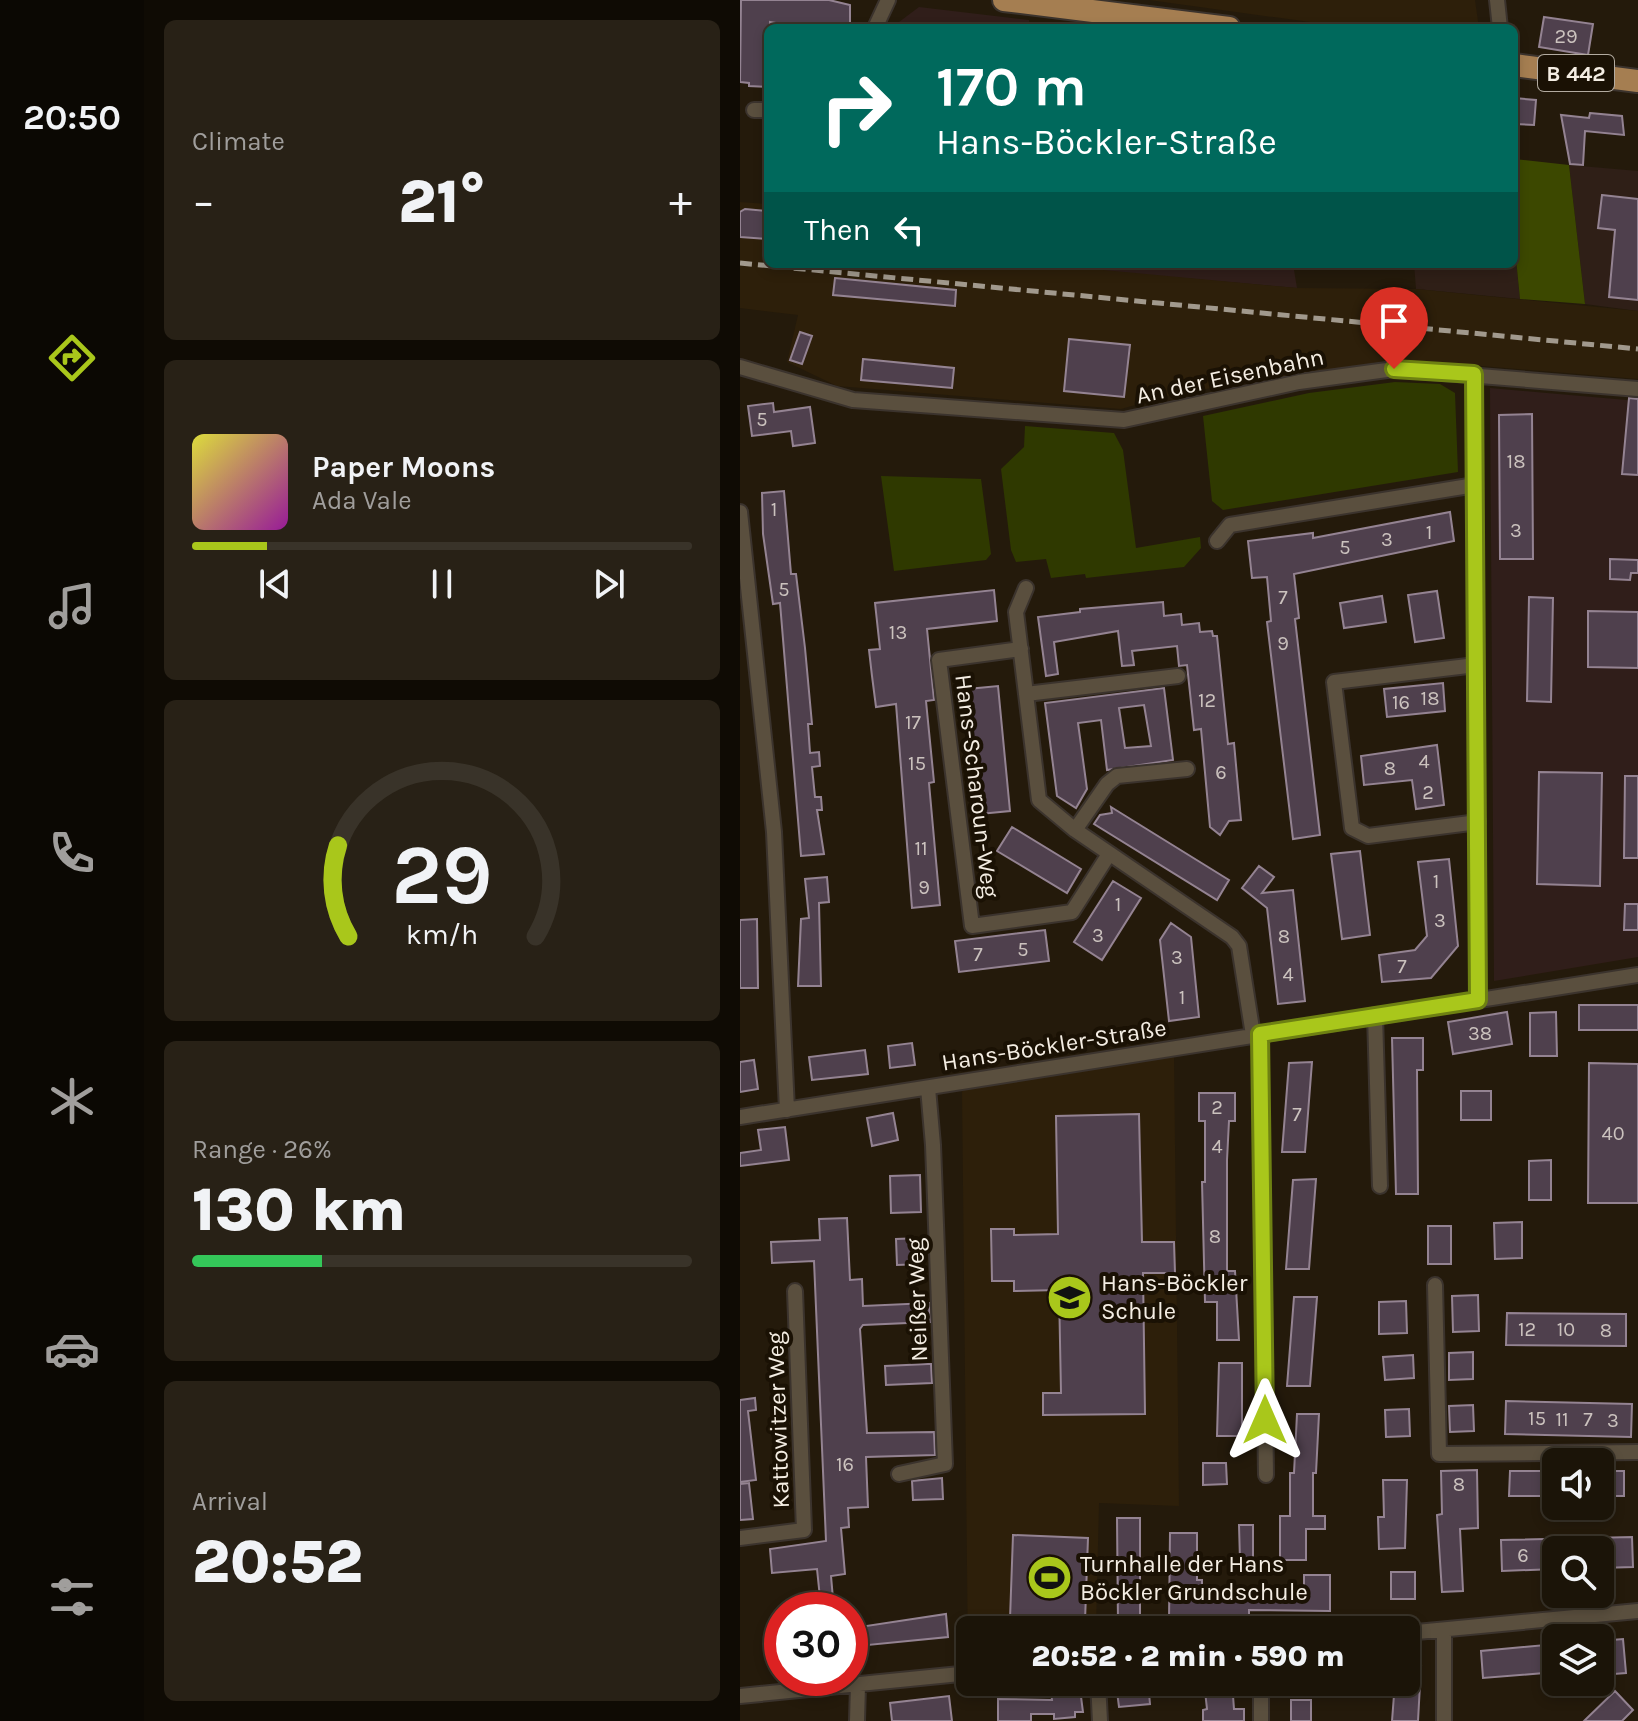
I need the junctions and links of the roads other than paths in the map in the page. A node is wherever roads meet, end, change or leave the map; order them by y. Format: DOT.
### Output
graph roads {
  1 [pos="888,0"];
  2 [pos="1004,0"];
  3 [pos="1497,0"];
  4 [pos="877,24"];
  5 [pos="1197,24"];
  6 [pos="1500,24"];
  7 [pos="1518,66"];
  8 [pos="1638,81"];
  9 [pos="740,367"];
  10 [pos="1474,374"];
  11 [pos="1638,389"];
  12 [pos="1475,485"];
  13 [pos="740,512"];
  14 [pos="1217,541"];
  15 [pos="1026,588"];
  16 [pos="1021,649"];
  17 [pos="1476,665"];
  18 [pos="1178,676"];
  19 [pos="1026,694"];
  20 [pos="1187,769"];
  21 [pos="1478,822"];
  22 [pos="1075,830"];
  23 [pos="1109,854"];
  24 [pos="1638,975"];
  25 [pos="1478,1000"];
  26 [pos="1375,1015"];
  27 [pos="1257,1035"];
  28 [pos="928,1088"];
  29 [pos="787,1110"];
  30 [pos="740,1117"];
  31 [pos="1380,1186"];
  32 [pos="1435,1285"];
  33 [pos="795,1291"];
  34 [pos="1638,1452"];
  35 [pos="899,1474"];
  36 [pos="1266,1475"];
  37 [pos="740,1538"];
  38 [pos="1638,1611"];
  39 [pos="1444,1630"];
  40 [pos="1420,1632"];
  41 [pos="956,1674"];
  42 [pos="868,1684"];
  43 [pos="764,1694"];
  44 [pos="740,1696"];
  45 [pos="858,1696"];
  46 [pos="1099,1696"];
  47 [pos="1261,1696"];
  48 [pos="857,1721"];
  49 [pos="1100,1721"];
  50 [pos="1261,1721"];
  51 [pos="1444,1721"];
  1 -- 4 [label="street"];
  2 -- 5 [label="main road"];
  3 -- 6 [label="street"];
  7 -- 8 [label="main road, B 442"];
  9 -- 10 [label="street, An der Eisenbahn"];
  10 -- 11 [label="street, An der Eisenbahn"];
  10 -- 12 [label="street"];
  12 -- 14 [label="street"];
  12 -- 17 [label="street"];
  13 -- 29 [label="street"];
  15 -- 16 [label="street"];
  16 -- 19 [label="street"];
  16 -- 23 [label="street, Hans-Scharoun-Weg"];
  17 -- 21 [label="street"];
  17 -- 21 [label="street"];
  18 -- 19 [label="street"];
  19 -- 22 [label="street"];
  20 -- 22 [label="street"];
  21 -- 25 [label="street"];
  22 -- 23 [label="street"];
  23 -- 27 [label="street"];
  24 -- 25 [label="street, Hans-Böckler-Straße"];
  25 -- 26 [label="street, Hans-Böckler-Straße"];
  26 -- 27 [label="street, Hans-Böckler-Straße"];
  26 -- 31 [label="street"];
  27 -- 28 [label="street, Hans-Böckler-Straße"];
  27 -- 36 [label="street"];
  28 -- 29 [label="street, Hans-Böckler-Straße"];
  28 -- 35 [label="street, Neißer Weg"];
  29 -- 30 [label="street, Hans-Böckler-Straße"];
  32 -- 34 [label="street"];
  33 -- 37 [label="street, Kattowitzer Weg"];
  38 -- 39 [label="street"];
  39 -- 40 [label="street"];
  39 -- 51 [label="street"];
  41 -- 42 [label="street"];
  43 -- 44 [label="street"];
  45 -- 48 [label="street"];
  46 -- 49 [label="street"];
  47 -- 50 [label="street"];
}
